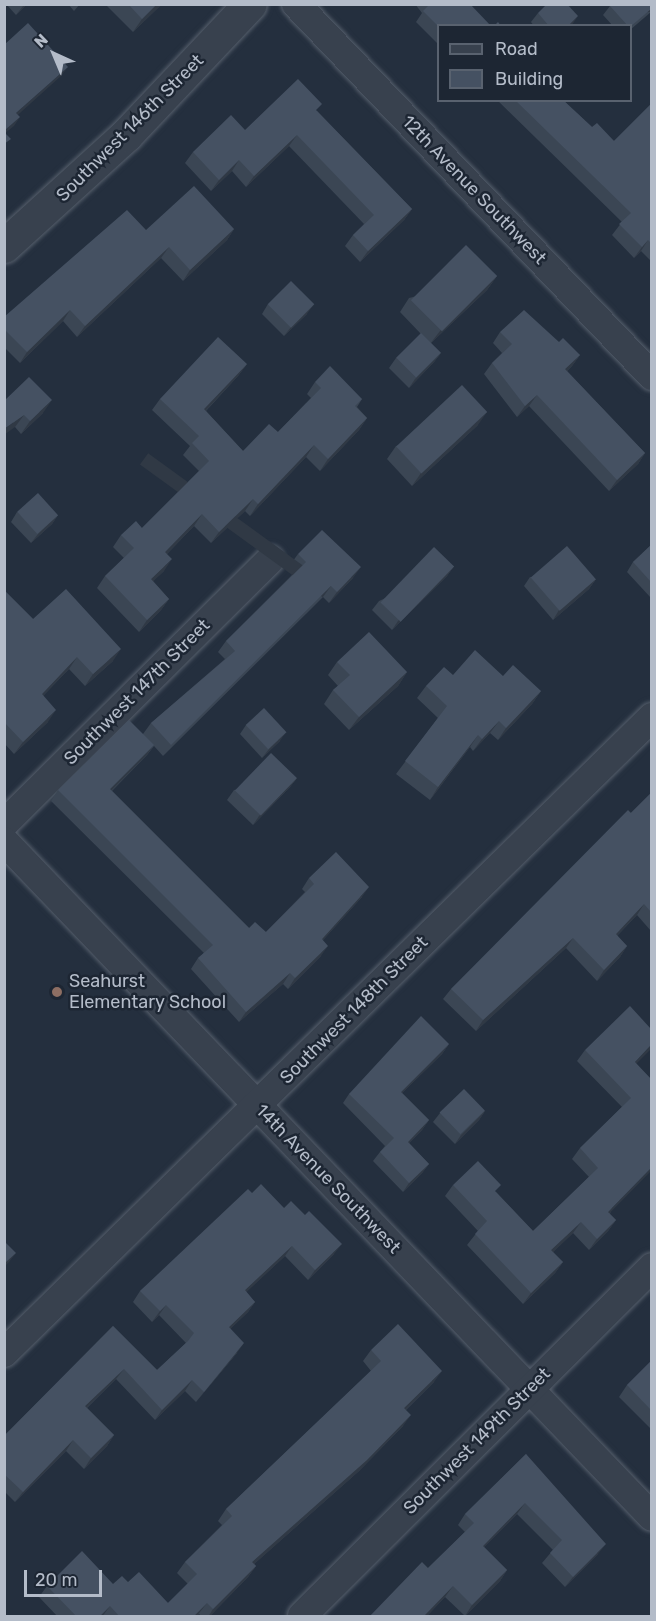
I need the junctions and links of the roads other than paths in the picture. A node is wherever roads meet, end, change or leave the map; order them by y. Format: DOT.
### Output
graph roads {
  1 [pos="250,4"];
  2 [pos="296,4"];
  3 [pos="4,246"];
  4 [pos="651,376"];
  5 [pos="270,560"];
  6 [pos="651,717"];
  7 [pos="4,824"];
  8 [pos="4,840"];
  9 [pos="257,1105"];
  10 [pos="651,1266"];
  11 [pos="4,1353"];
  12 [pos="529,1389"];
  13 [pos="651,1517"];
  14 [pos="302,1617"];
  1 -- 3 [label="street, Southwest 146th Street"];
  2 -- 4 [label="street, 12th Avenue Southwest"];
  5 -- 7 [label="street, Southwest 147th Street"];
  6 -- 9 [label="street, Southwest 148th Street"];
  8 -- 9 [label="street, 14th Avenue Southwest"];
  9 -- 11 [label="street, Southwest 148th Street"];
  9 -- 12 [label="street, 14th Avenue Southwest"];
  10 -- 12 [label="street, Southwest 149th Street"];
  12 -- 13 [label="street, 14th Avenue Southwest"];
  12 -- 14 [label="street, Southwest 149th Street"];
}
